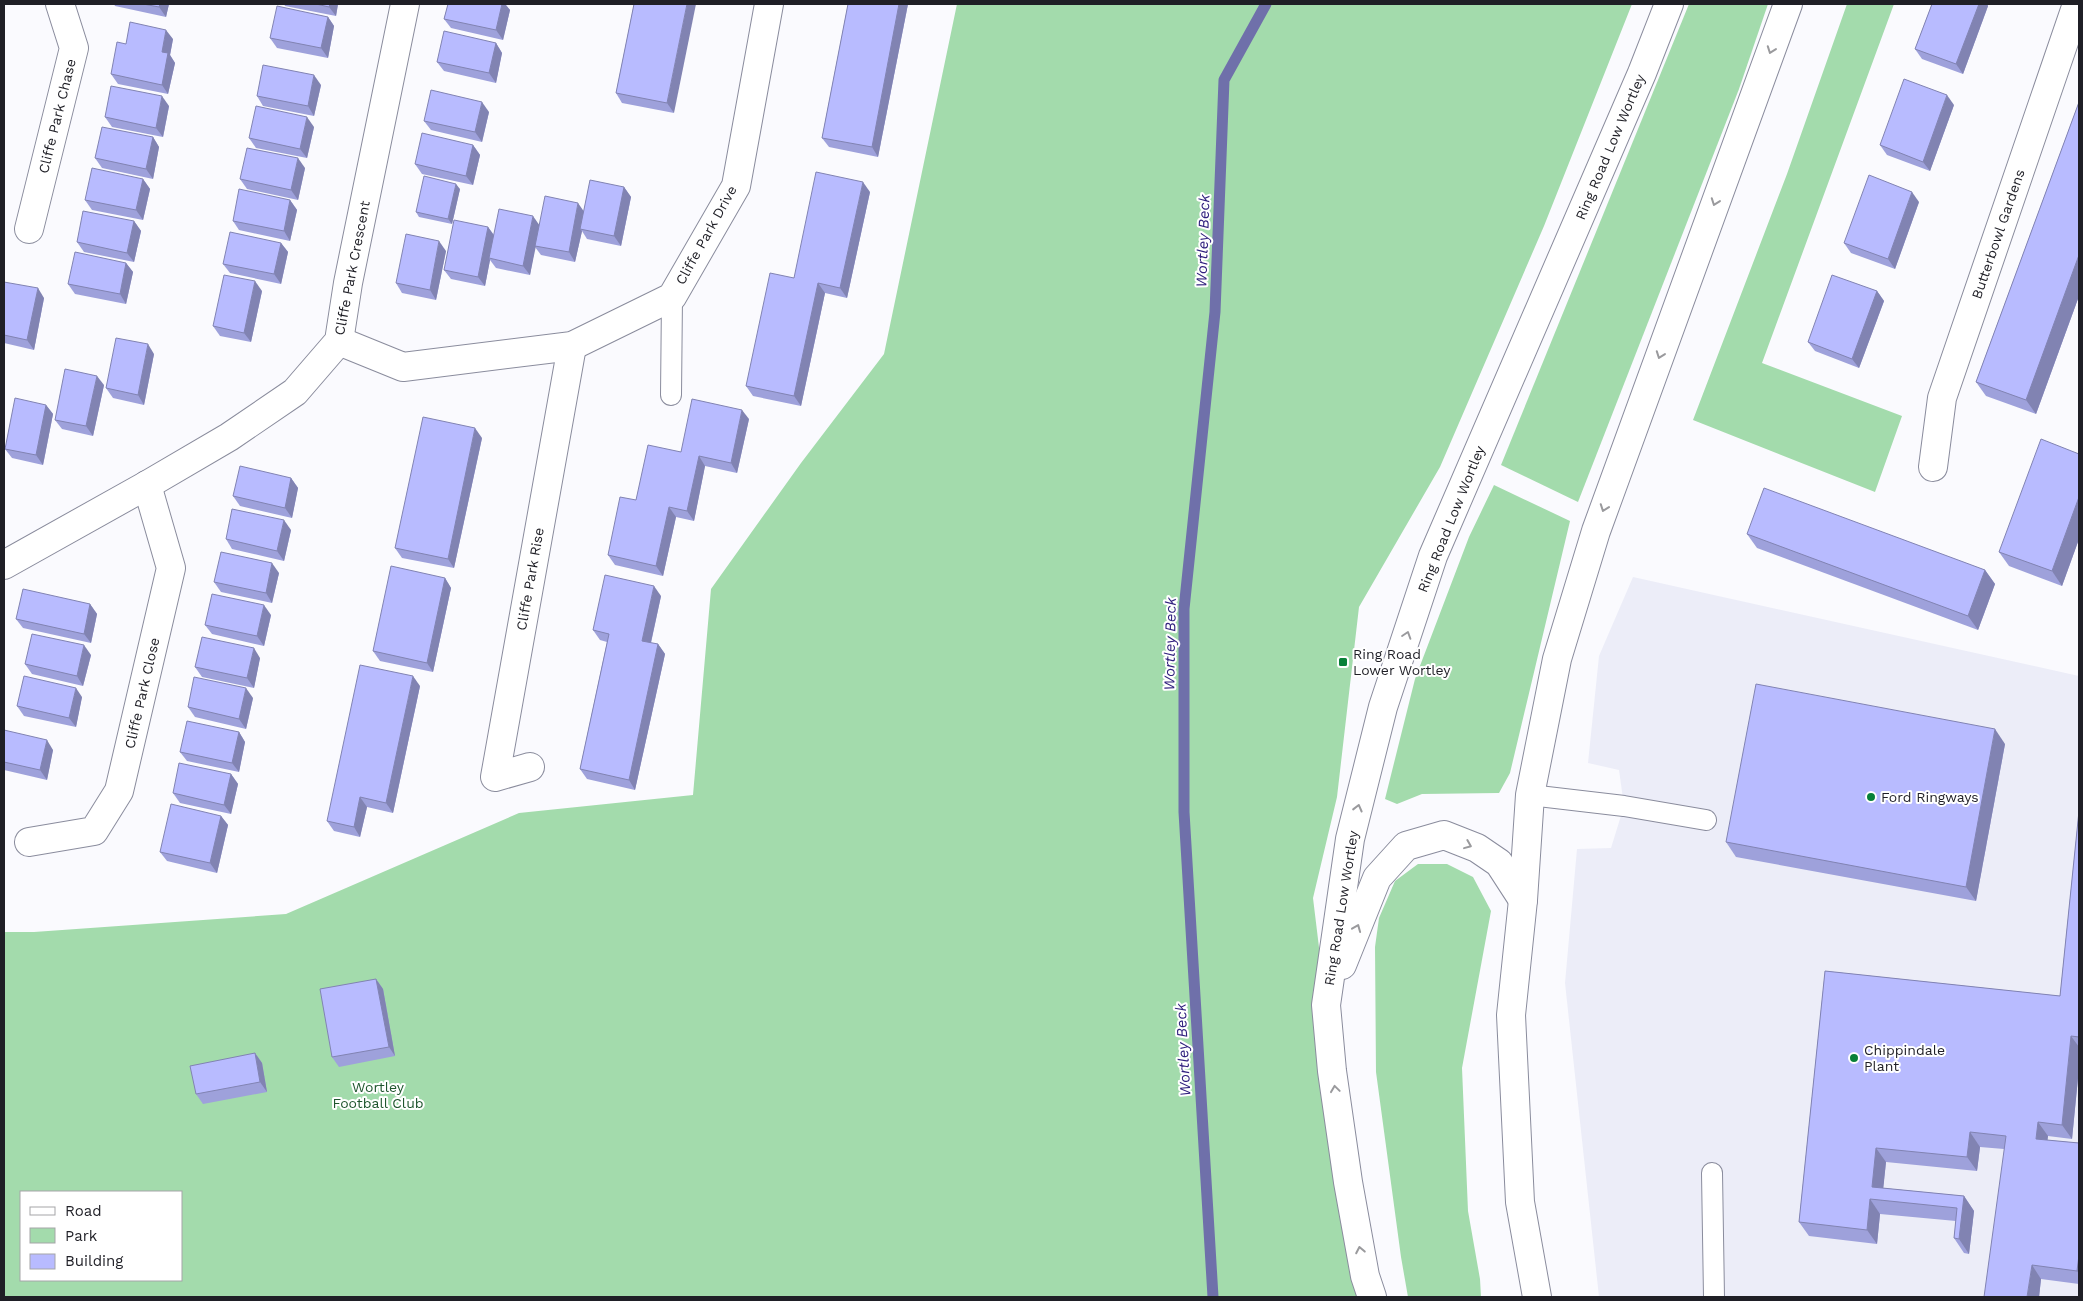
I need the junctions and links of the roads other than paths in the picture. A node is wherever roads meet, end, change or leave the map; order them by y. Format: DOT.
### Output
graph roads {
  1 [pos="60,4"];
  2 [pos="405,4"];
  3 [pos="769,4"];
  4 [pos="1669,4"];
  5 [pos="1788,4"];
  6 [pos="2077,4"];
  7 [pos="29,229"];
  8 [pos="672,296"];
  9 [pos="339,341"];
  10 [pos="572,346"];
  11 [pos="671,395"];
  12 [pos="1933,467"];
  13 [pos="147,485"];
  14 [pos="4,565"];
  15 [pos="530,767"];
  16 [pos="1530,795"];
  17 [pos="1706,820"];
  18 [pos="29,842"];
  19 [pos="1523,900"];
  20 [pos="1326,1006"];
  21 [pos="1712,1173"];
  22 [pos="1531,1270"];
  23 [pos="1372,1297"];
  24 [pos="1520,1297"];
  25 [pos="1537,1297"];
  26 [pos="1714,1297"];
  1 -- 7 [label="main road, Cliffe Park Chase"];
  2 -- 9 [label="main road, Cliffe Park Crescent"];
  3 -- 8 [label="main road, Cliffe Park Drive"];
  20 -- 4 [label="main road, Ring Road Low Wortley, one-way"];
  5 -- 16 [label="main road, one-way"];
  6 -- 12 [label="main road, Butterbowl Gardens"];
  8 -- 10 [label="main road, Cliffe Park Drive"];
  8 -- 11 [label="lane"];
  9 -- 10 [label="main road, Cliffe Park Drive"];
  9 -- 13 [label="main road, Cliffe Park Crescent"];
  10 -- 15 [label="main road, Cliffe Park Rise"];
  13 -- 14 [label="main road, Cliffe Park Crescent"];
  13 -- 18 [label="main road, Cliffe Park Close"];
  16 -- 17 [label="lane"];
  16 -- 19 [label="main road"];
  20 -- 19 [label="main road, one-way"];
  19 -- 22 [label="main road"];
  23 -- 20 [label="main road, Ring Road Low Wortley, one-way"];
  21 -- 26 [label="lane"];
  22 -- 24 [label="main road"];
  22 -- 25 [label="main road"];
}
